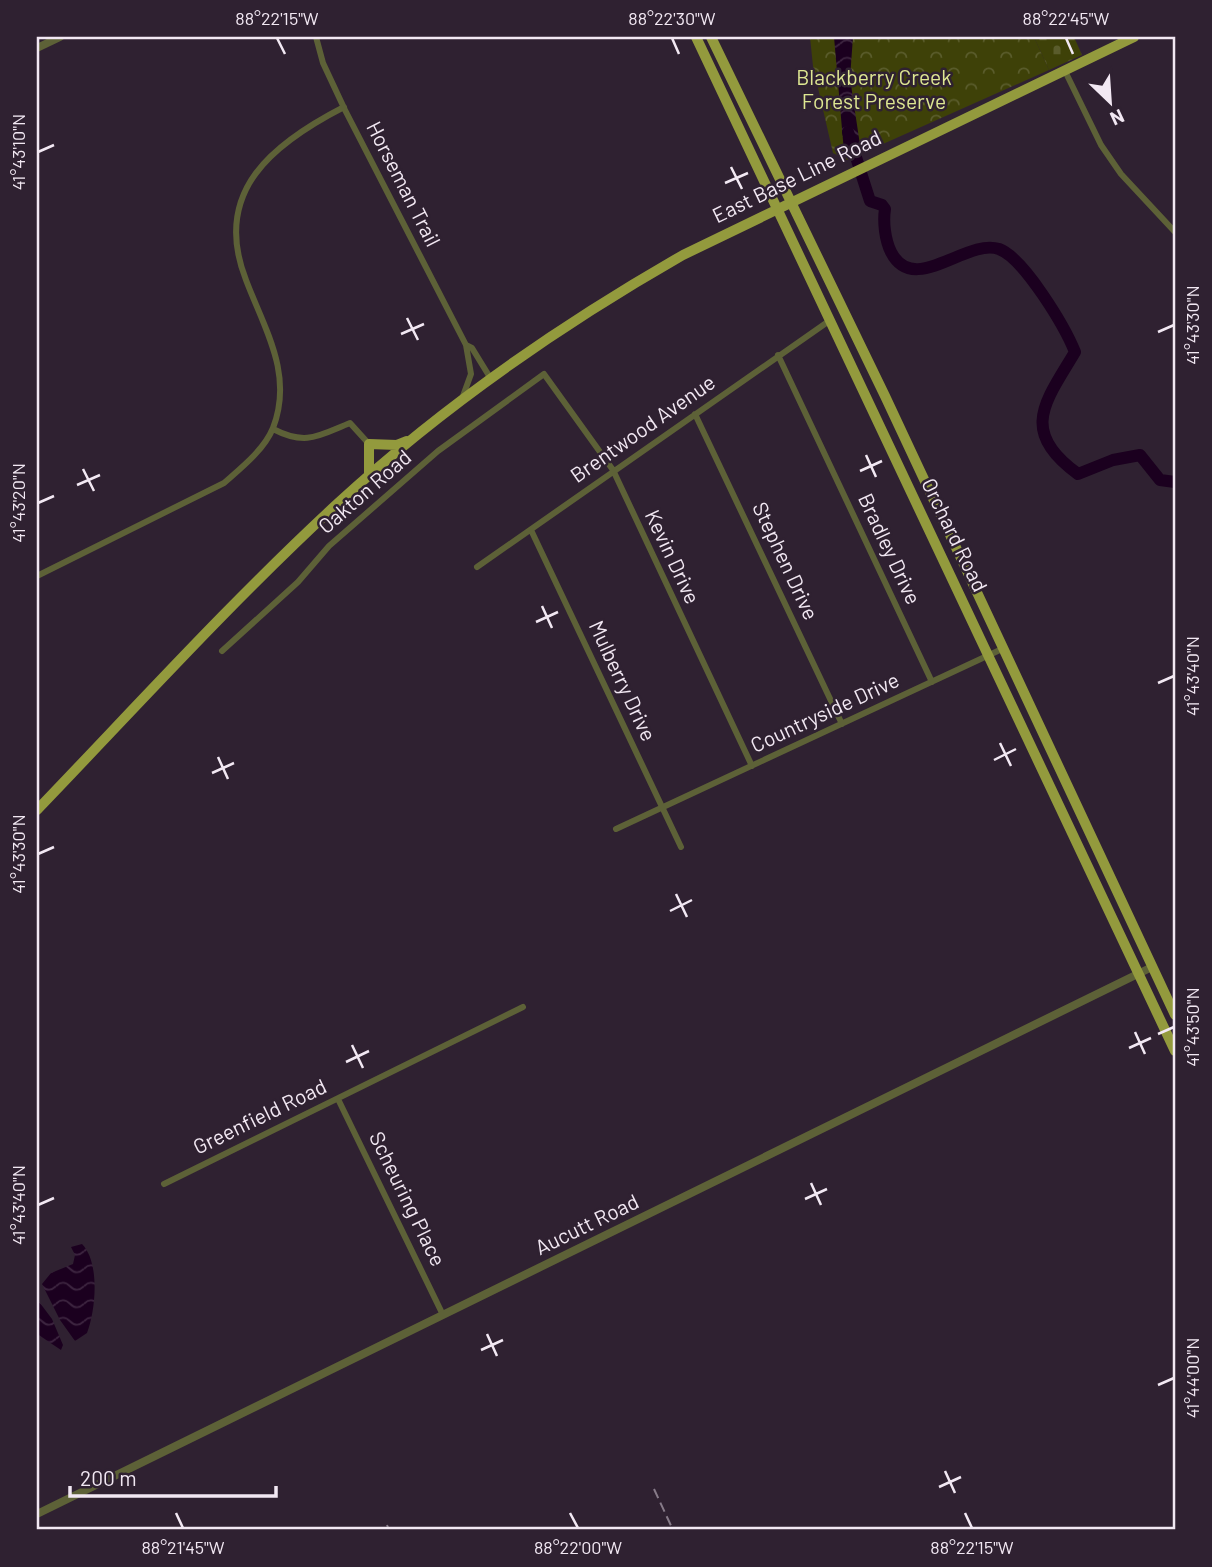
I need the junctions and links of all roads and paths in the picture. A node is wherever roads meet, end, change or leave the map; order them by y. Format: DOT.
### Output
graph roads {
  1 [pos="60,37"];
  2 [pos="316,37"];
  3 [pos="696,37"];
  4 [pos="710,37"];
  5 [pos="1134,37"];
  6 [pos="37,48"];
  7 [pos="1065,71"];
  8 [pos="344,107"];
  9 [pos="791,200"];
  10 [pos="776,208"];
  11 [pos="1175,232"];
  12 [pos="829,321"];
  13 [pos="466,345"];
  14 [pos="778,355"];
  15 [pos="544,374"];
  16 [pos="491,379"];
  17 [pos="461,400"];
  18 [pos="695,414"];
  19 [pos="272,429"];
  20 [pos="414,438"];
  21 [pos="369,444"];
  22 [pos="614,470"];
  23 [pos="369,476"];
  24 [pos="531,530"];
  25 [pos="477,567"];
  26 [pos="37,576"];
  27 [pos="1002,649"];
  28 [pos="222,651"];
  29 [pos="990,654"];
  30 [pos="932,682"];
  31 [pos="842,724"];
  32 [pos="752,766"];
  33 [pos="662,808"];
  34 [pos="37,810"];
  35 [pos="616,829"];
  36 [pos="681,848"];
  37 [pos="1152,967"];
  38 [pos="1138,973"];
  39 [pos="523,1007"];
  40 [pos="1175,1015"];
  41 [pos="1175,1051"];
  42 [pos="338,1099"];
  43 [pos="164,1184"];
  44 [pos="443,1315"];
  45 [pos="37,1514"];
  1 -- 6 [label="street"];
  2 -- 8 [label="street, Horseman Trail"];
  3 -- 10 [label="main road, Orchard Road"];
  4 -- 9 [label="main road, Orchard Road"];
  5 -- 7 [label="main road, East Base Line Road"];
  7 -- 9 [label="main road, East Base Line Road"];
  7 -- 11 [label="street"];
  8 -- 13 [label="street, Horseman Trail"];
  8 -- 19 [label="street"];
  9 -- 10 [label="main road, East Base Line Road"];
  9 -- 27 [label="main road, Orchard Road"];
  10 -- 12 [label="main road, Orchard Road"];
  10 -- 16 [label="main road, East Base Line Road"];
  12 -- 14 [label="street, Brentwood Avenue"];
  12 -- 29 [label="main road, Orchard Road"];
  13 -- 16 [label="street, Horseman Trail"];
  13 -- 17 [label="street, Horseman Trail"];
  14 -- 18 [label="street, Brentwood Avenue"];
  14 -- 30 [label="street, Bradley Drive"];
  15 -- 22 [label="street, Kevin Drive"];
  15 -- 28 [label="street, Oakton Road"];
  16 -- 17 [label="main road, East Base Line Road"];
  17 -- 20 [label="main road, East Base Line Road"];
  18 -- 22 [label="street, Brentwood Avenue"];
  18 -- 31 [label="street, Stephen Drive"];
  19 -- 21 [label="street"];
  19 -- 26 [label="street"];
  20 -- 21 [label="main road"];
  20 -- 23 [label="main road, East Base Line Road"];
  21 -- 23 [label="main road"];
  22 -- 24 [label="street, Brentwood Avenue"];
  22 -- 32 [label="street, Kevin Drive"];
  23 -- 34 [label="main road, East Base Line Road"];
  24 -- 25 [label="street, Brentwood Avenue"];
  24 -- 33 [label="street, Mulberry Drive"];
  27 -- 29 [label="street, Countryside Drive"];
  27 -- 37 [label="main road, Orchard Road"];
  29 -- 30 [label="street, Countryside Drive"];
  29 -- 38 [label="main road, Orchard Road"];
  30 -- 31 [label="street, Countryside Drive"];
  31 -- 32 [label="street, Countryside Drive"];
  32 -- 33 [label="street, Countryside Drive"];
  33 -- 35 [label="street, Countryside Drive"];
  33 -- 36 [label="street, Mulberry Drive"];
  37 -- 38 [label="street, Aucutt Road"];
  37 -- 40 [label="main road, Orchard Road"];
  38 -- 41 [label="main road, Orchard Road"];
  38 -- 44 [label="street, Aucutt Road"];
  39 -- 42 [label="street, Greenfield Road"];
  42 -- 43 [label="street, Greenfield Road"];
  42 -- 44 [label="street, Scheuring Place"];
  44 -- 45 [label="street, Aucutt Road"];
}
